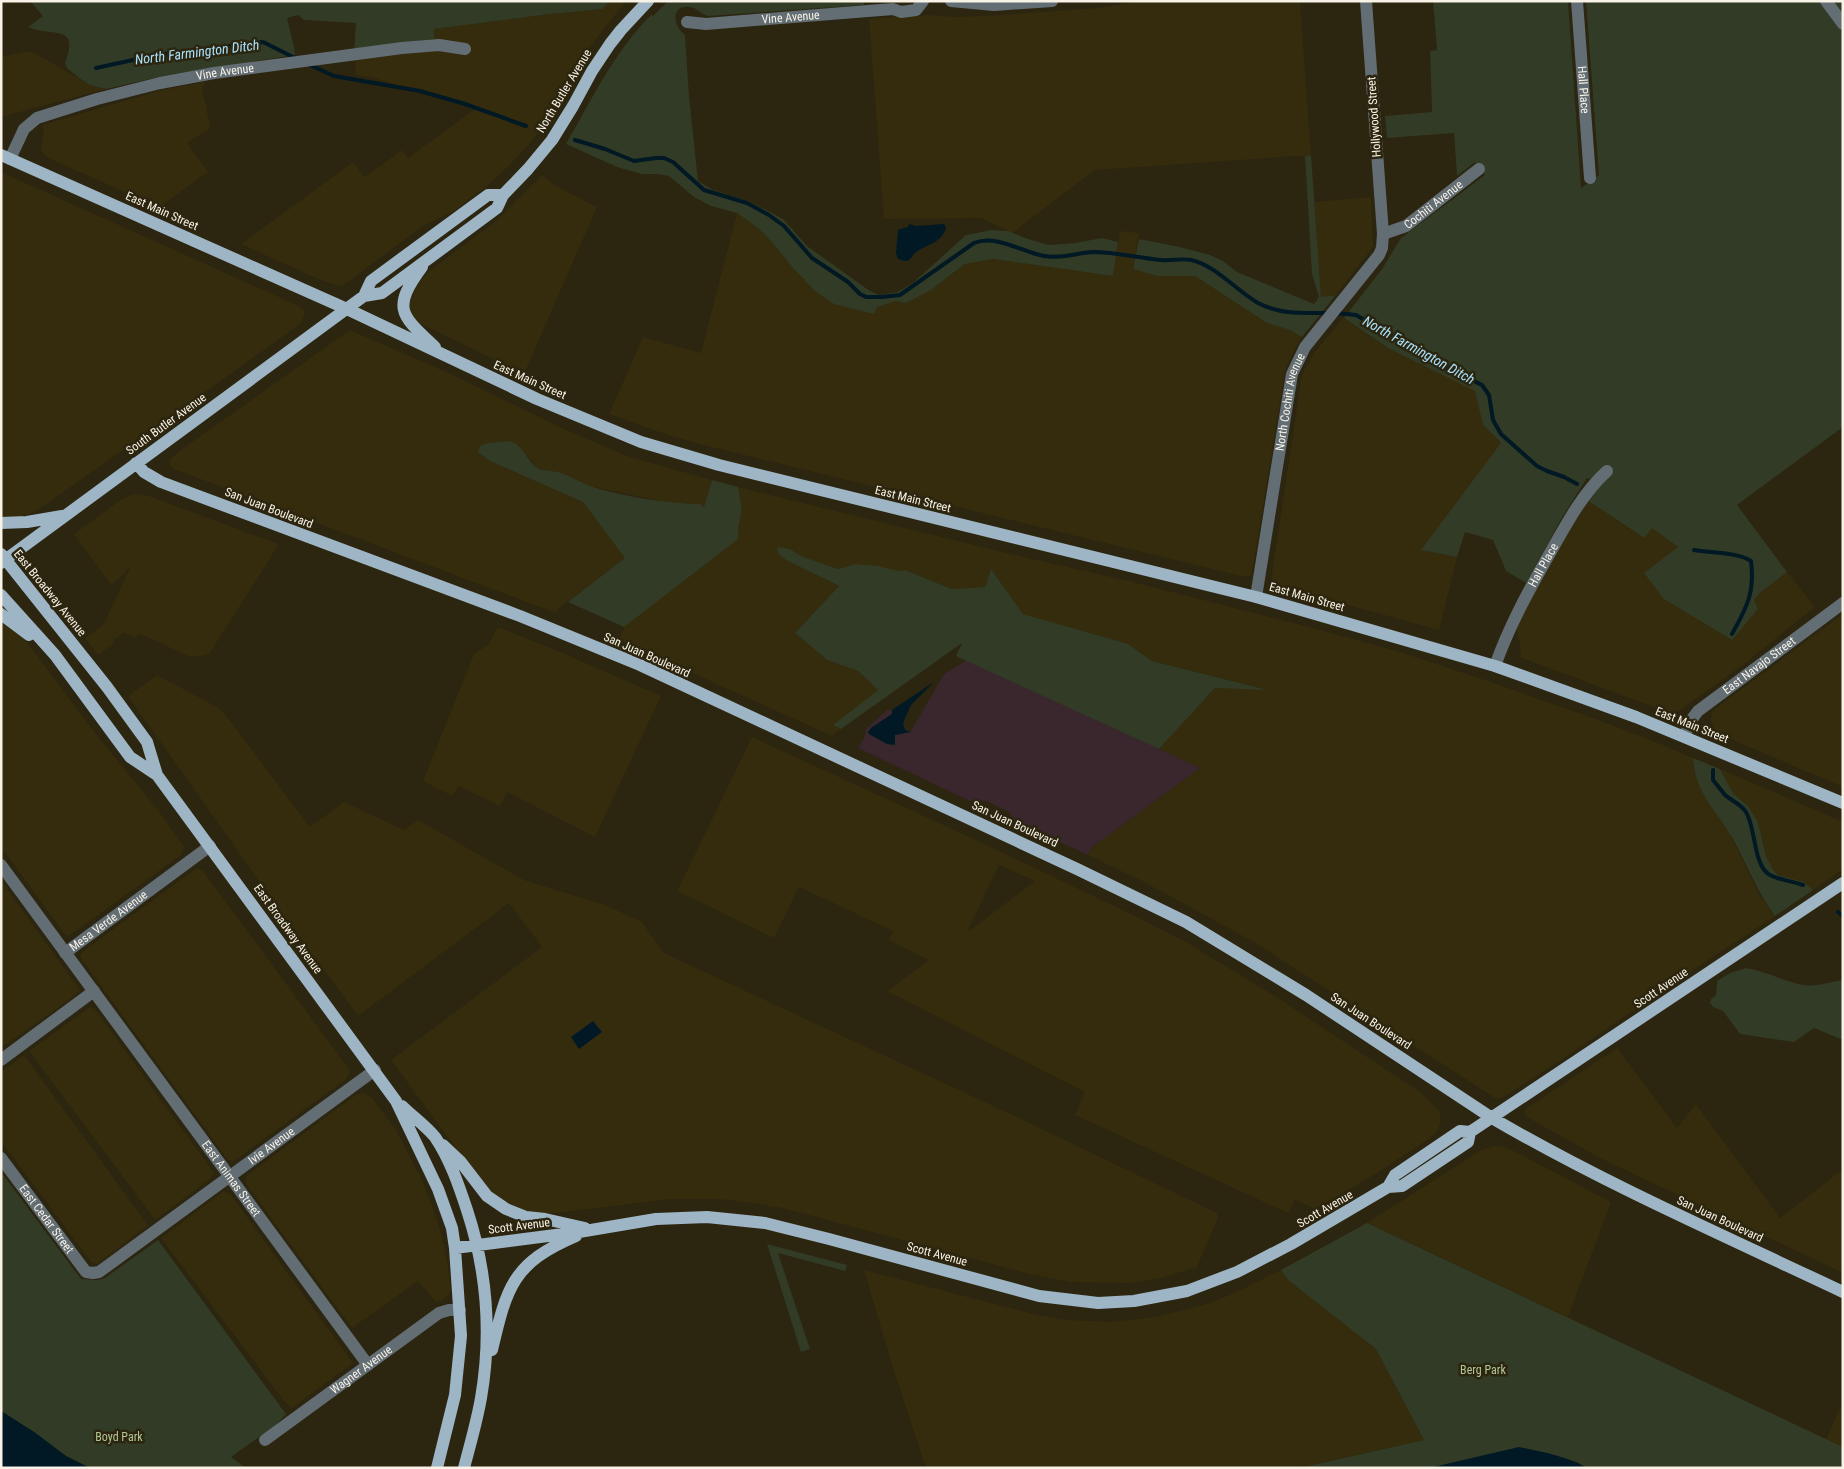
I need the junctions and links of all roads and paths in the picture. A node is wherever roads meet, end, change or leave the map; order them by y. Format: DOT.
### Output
graph roads {
  1 [pos="648,1"];
  2 [pos="923,1"];
  3 [pos="951,1"];
  4 [pos="1052,1"];
  5 [pos="1366,1"];
  6 [pos="1577,1"];
  7 [pos="1826,1"];
  8 [pos="894,5"];
  9 [pos="687,22"];
  10 [pos="1843,24"];
  11 [pos="465,49"];
  12 [pos="6,157"];
  13 [pos="1479,169"];
  14 [pos="1590,178"];
  15 [pos="503,195"];
  16 [pos="1383,234"];
  17 [pos="428,259"];
  18 [pos="364,296"];
  19 [pos="347,309"];
  20 [pos="444,355"];
  21 [pos="136,463"];
  22 [pos="1607,472"];
  23 [pos="64,516"];
  24 [pos="1,522"];
  25 [pos="3,559"];
  26 [pos="1,595"];
  27 [pos="1256,597"];
  28 [pos="1843,603"];
  29 [pos="1,614"];
  30 [pos="55,655"];
  31 [pos="1494,666"];
  32 [pos="1684,736"];
  33 [pos="157,775"];
  34 [pos="1843,803"];
  35 [pos="210,846"];
  36 [pos="1,865"];
  37 [pos="1843,883"];
  38 [pos="65,953"];
  39 [pos="94,991"];
  40 [pos="1,1060"];
  41 [pos="375,1070"];
  42 [pos="396,1100"];
  43 [pos="1492,1118"];
  44 [pos="434,1137"];
  45 [pos="1,1158"];
  46 [pos="229,1176"];
  47 [pos="592,1230"];
  48 [pos="478,1245"];
  49 [pos="455,1248"];
  50 [pos="96,1273"];
  51 [pos="1843,1292"];
  52 [pos="460,1310"];
  53 [pos="368,1365"];
  54 [pos="481,1398"];
  55 [pos="265,1440"];
  56 [pos="437,1468"];
  57 [pos="464,1468"];
  1 -- 15 [label="main road, North Butler Avenue"];
  2 -- 8 [label="street, Vine Avenue"];
  3 -- 4 [label="street"];
  5 -- 16 [label="street, Hollywood Street"];
  6 -- 14 [label="street, Hall Place"];
  7 -- 10 [label="street"];
  8 -- 9 [label="street, Vine Avenue"];
  11 -- 12 [label="street, Vine Avenue"];
  12 -- 19 [label="main road, East Main Street"];
  13 -- 16 [label="street, Cochiti Avenue"];
  15 -- 17 [label="main road, North Butler Avenue"];
  15 -- 18 [label="main road, North Butler Avenue"];
  16 -- 27 [label="street, North Cochiti Avenue"];
  17 -- 18 [label="main road, North Butler Avenue"];
  17 -- 20 [label="main road"];
  18 -- 19 [label="main road, North Butler Avenue"];
  19 -- 20 [label="main road, East Main Street"];
  19 -- 21 [label="main road, South Butler Avenue"];
  20 -- 27 [label="main road, East Main Street"];
  21 -- 23 [label="main road, South Butler Avenue"];
  21 -- 43 [label="main road, San Juan Boulevard"];
  22 -- 31 [label="street, Hall Place"];
  23 -- 24 [label="main road"];
  23 -- 25 [label="main road, South Butler Avenue"];
  25 -- 33 [label="main road, East Broadway Avenue"];
  26 -- 30 [label="main road, East Broadway Avenue"];
  27 -- 31 [label="main road, East Main Street"];
  28 -- 32 [label="street, East Navajo Street"];
  29 -- 30 [label="main road"];
  30 -- 33 [label="main road, East Broadway Avenue"];
  31 -- 32 [label="main road, East Main Street"];
  32 -- 34 [label="main road, East Main Street"];
  33 -- 35 [label="main road, East Broadway Avenue"];
  35 -- 38 [label="street, Mesa Verde Avenue"];
  35 -- 41 [label="main road, East Broadway Avenue"];
  36 -- 38 [label="street"];
  37 -- 43 [label="main road, Scott Avenue"];
  38 -- 39 [label="street, Mesa Verde Avenue"];
  39 -- 40 [label="street"];
  39 -- 46 [label="street, East Animas Street"];
  41 -- 42 [label="main road, East Broadway Avenue"];
  41 -- 46 [label="street, Ivie Avenue"];
  42 -- 44 [label="main road, East Broadway Avenue"];
  42 -- 49 [label="main road, East Broadway Avenue"];
  43 -- 47 [label="main road, Scott Avenue"];
  43 -- 51 [label="main road, San Juan Boulevard"];
  44 -- 47 [label="main road"];
  44 -- 48 [label="main road, East Broadway Avenue"];
  45 -- 50 [label="street, East Cedar Street"];
  46 -- 50 [label="street, Ivie Avenue"];
  46 -- 53 [label="street, East Animas Street"];
  47 -- 48 [label="main road, Scott Avenue"];
  47 -- 54 [label="main road"];
  48 -- 49 [label="main road, Scott Avenue"];
  48 -- 54 [label="main road, East Broadway Avenue"];
  49 -- 52 [label="main road, East Broadway Avenue"];
  52 -- 53 [label="street, Wagner Avenue"];
  52 -- 56 [label="main road, East Broadway Avenue"];
  53 -- 55 [label="street, Wagner Avenue"];
  54 -- 57 [label="main road, East Broadway Avenue"];
}
